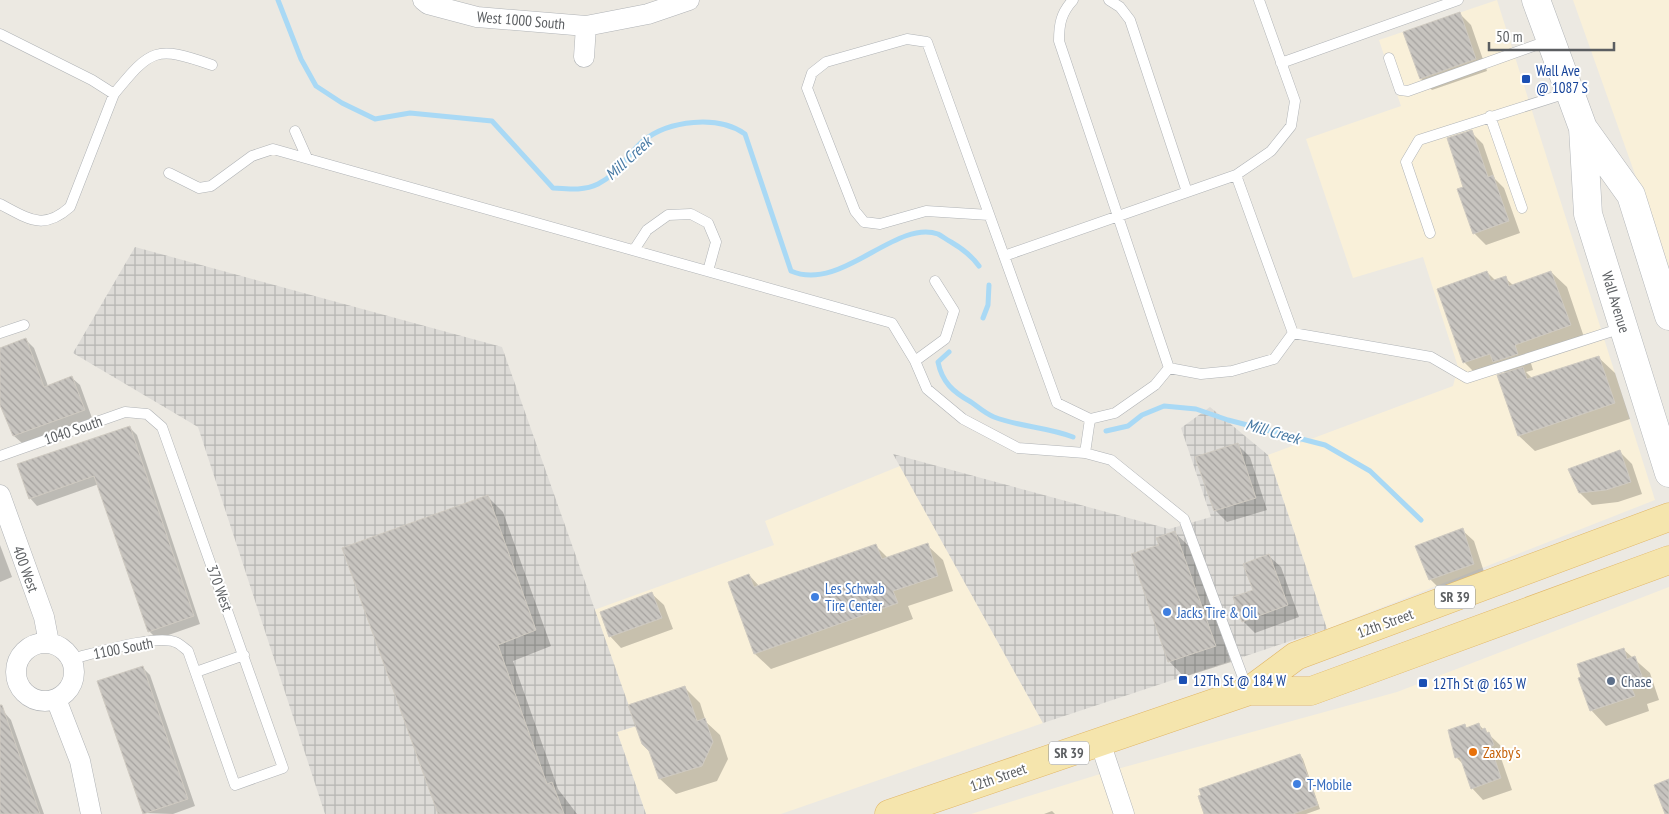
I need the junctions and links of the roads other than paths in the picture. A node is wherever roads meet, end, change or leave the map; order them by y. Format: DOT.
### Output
graph roads {
  1 [pos="689,0"];
  2 [pos="1073,0"];
  3 [pos="1109,0"];
  4 [pos="1260,0"];
  5 [pos="1458,0"];
  6 [pos="1536,0"];
  7 [pos="425,2"];
  8 [pos="586,26"];
  9 [pos="0,34"];
  10 [pos="1551,39"];
  11 [pos="584,58"];
  12 [pos="1389,58"];
  13 [pos="1281,63"];
  14 [pos="212,65"];
  15 [pos="1570,92"];
  16 [pos="114,94"];
  17 [pos="1490,116"];
  18 [pos="1583,128"];
  19 [pos="295,131"];
  20 [pos="307,158"];
  21 [pos="169,173"];
  22 [pos="1236,175"];
  23 [pos="1187,192"];
  24 [pos="0,204"];
  25 [pos="1522,208"];
  26 [pos="990,215"];
  27 [pos="1118,216"];
  28 [pos="1430,233"];
  29 [pos="634,250"];
  30 [pos="1004,256"];
  31 [pos="708,271"];
  32 [pos="935,281"];
  33 [pos="1669,316"];
  34 [pos="24,325"];
  35 [pos="1623,327"];
  36 [pos="0,333"];
  37 [pos="1293,333"];
  38 [pos="915,361"];
  39 [pos="1169,368"];
  40 [pos="147,414"];
  41 [pos="1090,419"];
  42 [pos="1085,453"];
  43 [pos="0,456"];
  44 [pos="1669,473"];
  45 [pos="0,495"];
  46 [pos="1669,517"];
  47 [pos="4,520"];
  48 [pos="1669,560"];
  49 [pos="49,643"];
  50 [pos="244,655"];
  51 [pos="72,659"];
  52 [pos="8,672"];
  53 [pos="196,672"];
  54 [pos="1248,691"];
  55 [pos="56,700"];
  56 [pos="1100,742"];
  57 [pos="91,814"];
  58 [pos="889,814"];
  59 [pos="1124,814"];
  1 -- 8 [label="street, West 1000 South"];
  2 -- 27 [label="lane"];
  3 -- 23 [label="lane"];
  4 -- 13 [label="lane"];
  5 -- 13 [label="lane"];
  6 -- 10 [label="main road, Wall Avenue"];
  7 -- 8 [label="street, West 1000 South"];
  8 -- 11 [label="street, West 1000 South"];
  9 -- 16 [label="lane"];
  10 -- 12 [label="lane"];
  10 -- 15 [label="main road, Wall Avenue"];
  13 -- 22 [label="lane"];
  14 -- 16 [label="lane"];
  15 -- 17 [label="lane"];
  15 -- 18 [label="main road, Wall Avenue"];
  16 -- 24 [label="lane"];
  17 -- 25 [label="lane"];
  17 -- 28 [label="lane"];
  18 -- 33 [label="main road, Wall Avenue"];
  18 -- 35 [label="main road, Wall Avenue"];
  19 -- 20 [label="lane"];
  20 -- 21 [label="lane"];
  20 -- 29 [label="lane"];
  22 -- 23 [label="lane"];
  22 -- 37 [label="lane"];
  23 -- 27 [label="lane"];
  26 -- 26 [label="lane"];
  26 -- 30 [label="lane"];
  27 -- 30 [label="lane"];
  27 -- 39 [label="lane"];
  29 -- 31 [label="lane"];
  29 -- 31 [label="lane"];
  30 -- 41 [label="lane"];
  31 -- 38 [label="lane"];
  32 -- 38 [label="lane"];
  34 -- 36 [label="lane"];
  35 -- 37 [label="lane"];
  35 -- 44 [label="main road, Wall Avenue"];
  37 -- 39 [label="lane"];
  38 -- 42 [label="lane"];
  39 -- 41 [label="lane"];
  40 -- 43 [label="lane, 1040 South"];
  40 -- 50 [label="lane, 370 West"];
  41 -- 42 [label="lane"];
  42 -- 54 [label="lane"];
  45 -- 47 [label="street, 400 West"];
  46 -- 54 [label="main road, 12th Street / SR 39"];
  47 -- 49 [label="street, 400 West"];
  48 -- 54 [label="main road, 12th Street / SR 39"];
  49 -- 51 [label="street"];
  49 -- 52 [label="street"];
  50 -- 53 [label="lane"];
  50 -- 53 [label="lane, 370 West"];
  51 -- 53 [label="lane, 1100 South"];
  51 -- 55 [label="street"];
  52 -- 55 [label="street"];
  54 -- 56 [label="main road, 12th Street / SR 39"];
  55 -- 57 [label="street"];
  56 -- 58 [label="main road, 12th Street / SR 39"];
  56 -- 59 [label="street"];
}
